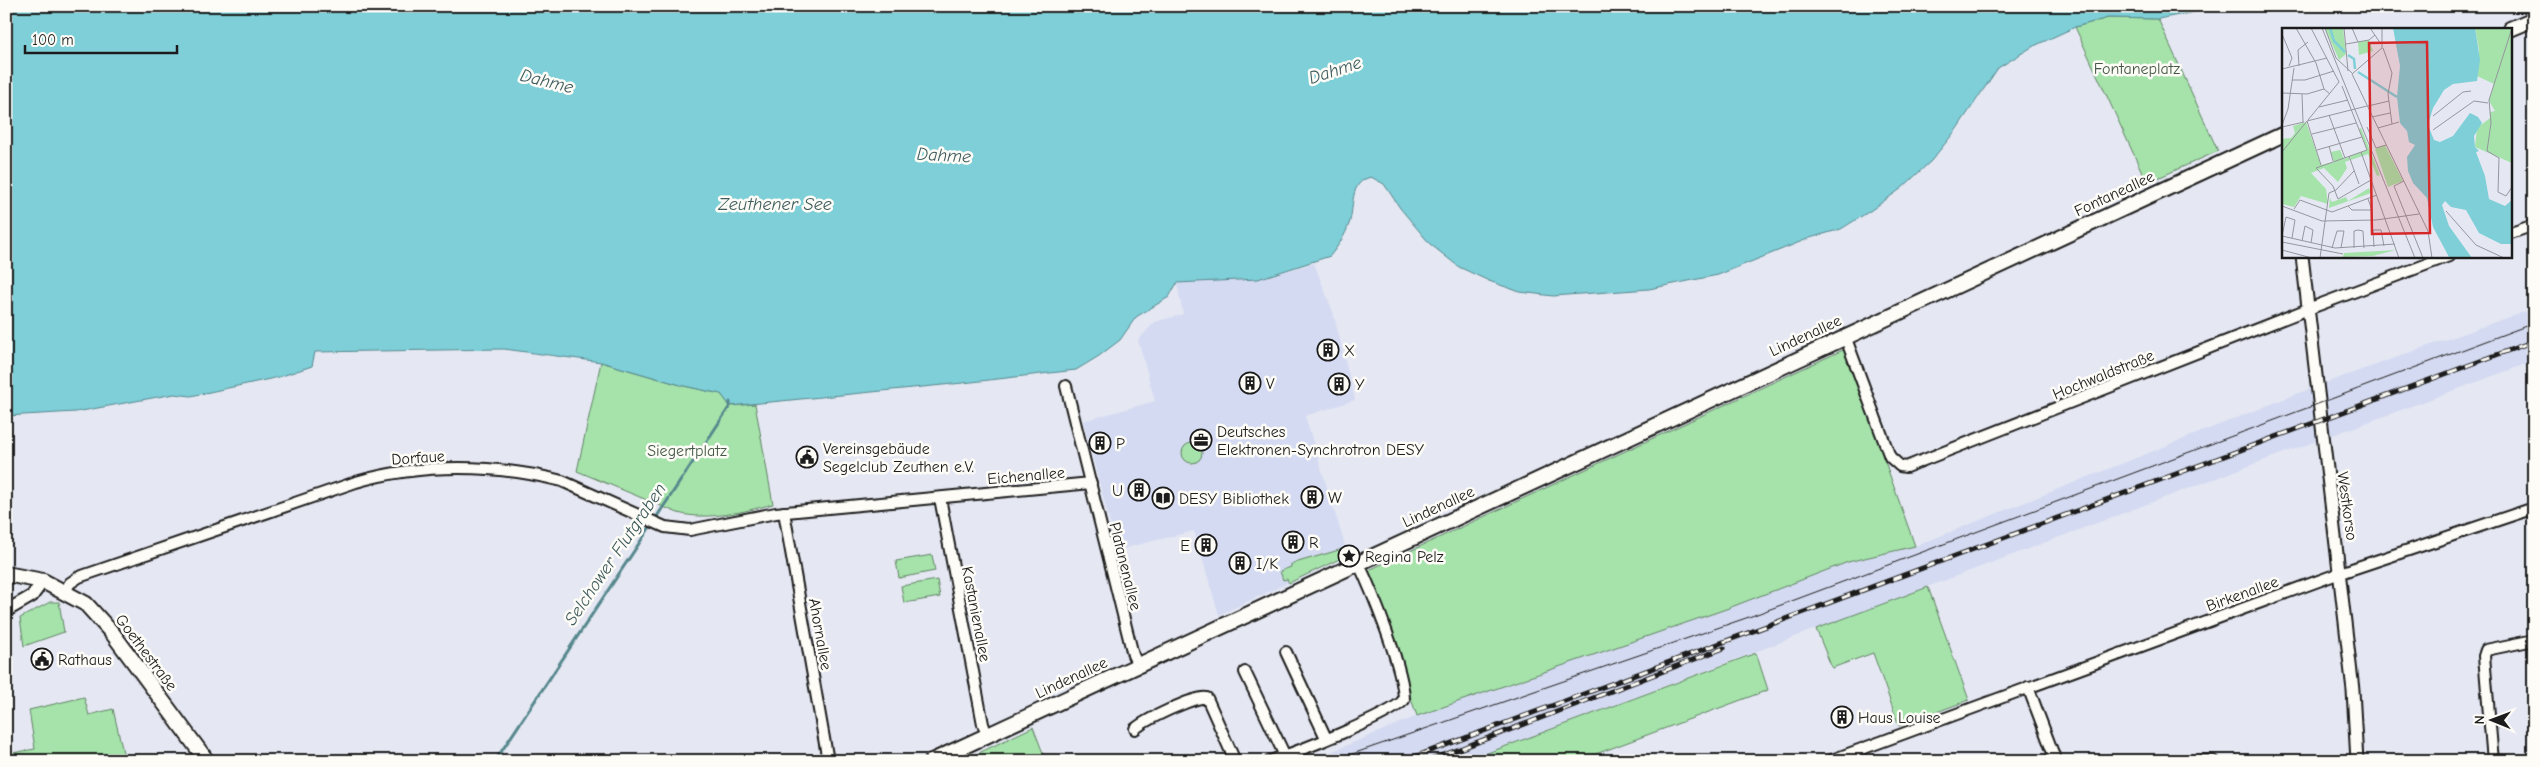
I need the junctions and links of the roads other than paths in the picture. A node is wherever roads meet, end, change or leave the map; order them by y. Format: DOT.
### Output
graph roads {
  1 [pos="2534,19"];
  2 [pos="2512,28"];
  3 [pos="2282,135"];
  4 [pos="2534,225"];
  5 [pos="2512,233"];
  6 [pos="2302,258"];
  7 [pos="2444,258"];
  8 [pos="1959,283"];
  9 [pos="2308,309"];
  10 [pos="1845,336"];
  11 [pos="1066,386"];
  12 [pos="1090,483"];
  13 [pos="940,498"];
  14 [pos="2534,508"];
  15 [pos="784,512"];
  16 [pos="1358,562"];
  17 [pos="2340,573"];
  18 [pos="6,574"];
  19 [pos="43,581"];
  20 [pos="65,592"];
  21 [pos="6,610"];
  22 [pos="2534,640"];
  23 [pos="1286,652"];
  24 [pos="1138,665"];
  25 [pos="1245,672"];
  26 [pos="2028,687"];
  27 [pos="1135,729"];
  28 [pos="987,735"];
  29 [pos="1326,738"];
  30 [pos="1285,756"];
  31 [pos="207,761"];
  32 [pos="828,761"];
  33 [pos="932,761"];
  34 [pos="1236,761"];
  35 [pos="1270,761"];
  36 [pos="1829,761"];
  37 [pos="2056,761"];
  38 [pos="2201,761"];
  39 [pos="2213,761"];
  40 [pos="2357,761"];
  41 [pos="2493,761"];
  1 -- 2 [label="main road"];
  3 -- 8 [label="main road, Fontaneallee"];
  4 -- 5 [label="street"];
  6 -- 9 [label="street, Westkorso"];
  7 -- 9 [label="street, Hochwaldstraße"];
  8 -- 10 [label="main road, Lindenallee"];
  9 -- 10 [label="street, Hochwaldstraße"];
  9 -- 17 [label="street, Westkorso"];
  10 -- 16 [label="main road, Lindenallee"];
  11 -- 12 [label="street, Platanenallee"];
  12 -- 13 [label="street, Eichenallee"];
  12 -- 24 [label="street, Platanenallee"];
  13 -- 15 [label="street, Eichenallee"];
  13 -- 28 [label="street, Kastanienallee"];
  14 -- 17 [label="street, Birkenallee"];
  15 -- 20 [label="street, Dorfaue"];
  15 -- 32 [label="street, Ahornallee"];
  16 -- 24 [label="main road, Lindenallee"];
  16 -- 29 [label="street"];
  17 -- 26 [label="street, Birkenallee"];
  17 -- 40 [label="street, Westkorso"];
  18 -- 19 [label="main road, Goethestraße"];
  19 -- 20 [label="main road, Goethestraße"];
  19 -- 21 [label="street"];
  20 -- 31 [label="main road, Goethestraße"];
  22 -- 41 [label="street"];
  23 -- 29 [label="street"];
  24 -- 28 [label="main road, Lindenallee"];
  25 -- 30 [label="street"];
  26 -- 36 [label="street, Birkenallee"];
  26 -- 37 [label="street"];
  27 -- 34 [label="street"];
  28 -- 33 [label="main road, Lindenallee"];
  29 -- 30 [label="street"];
  30 -- 35 [label="street"];
  38 -- 39 [label="street"];
}
